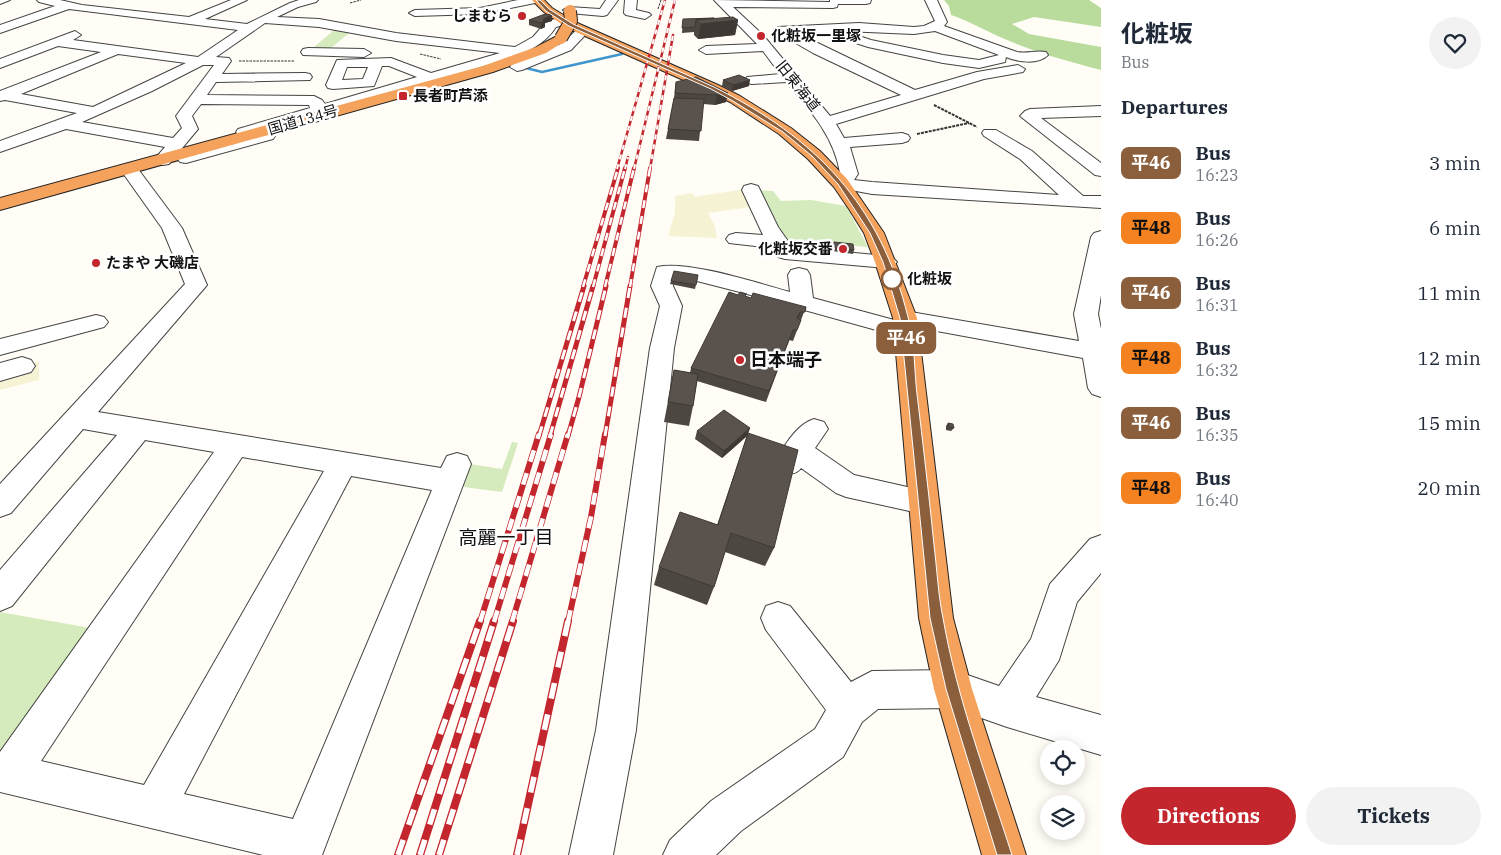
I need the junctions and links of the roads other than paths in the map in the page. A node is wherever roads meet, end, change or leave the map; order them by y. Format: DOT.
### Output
graph roads {
  1 [pos="4,0"];
  2 [pos="43,0"];
  3 [pos="84,0"];
  4 [pos="241,0"];
  5 [pos="433,0"];
  6 [pos="536,0"];
  7 [pos="612,0"];
  8 [pos="631,0"];
  9 [pos="931,0"];
  10 [pos="0,1"];
  11 [pos="866,1"];
  12 [pos="507,2"];
  13 [pos="310,3"];
  14 [pos="834,3"];
  15 [pos="156,4"];
  16 [pos="67,5"];
  17 [pos="229,5"];
  18 [pos="847,6"];
  19 [pos="726,7"];
  20 [pos="127,8"];
  21 [pos="566,10"];
  22 [pos="260,11"];
  23 [pos="342,13"];
  24 [pos="785,13"];
  25 [pos="645,15"];
  26 [pos="177,19"];
  27 [pos="409,19"];
  28 [pos="192,21"];
  29 [pos="470,21"];
  30 [pos="18,22"];
  31 [pos="103,24"];
  32 [pos="454,24"];
  33 [pos="333,25"];
  34 [pos="836,27"];
  35 [pos="936,27"];
  36 [pos="0,28"];
  37 [pos="248,28"];
  38 [pos="823,28"];
  39 [pos="152,29"];
  40 [pos="442,29"];
  41 [pos="807,29"];
  42 [pos="33,30"];
  43 [pos="785,30"];
  44 [pos="85,31"];
  45 [pos="367,31"];
  46 [pos="583,31"];
  47 [pos="753,32"];
  48 [pos="483,36"];
  49 [pos="396,37"];
  50 [pos="127,39"];
  51 [pos="413,39"];
  52 [pos="205,41"];
  53 [pos="427,41"];
  54 [pos="58,42"];
  55 [pos="225,43"];
  56 [pos="518,44"];
  57 [pos="470,45"];
  58 [pos="766,46"];
  59 [pos="712,48"];
  60 [pos="108,50"];
  61 [pos="865,50"];
  62 [pos="308,52"];
  63 [pos="343,53"];
  64 [pos="1041,54"];
  65 [pos="828,55"];
  66 [pos="395,58"];
  67 [pos="200,61"];
  68 [pos="973,62"];
  69 [pos="376,63"];
  70 [pos="0,64"];
  71 [pos="58,65"];
  72 [pos="1012,65"];
  73 [pos="73,67"];
  74 [pos="919,68"];
  75 [pos="218,70"];
  76 [pos="900,71"];
  77 [pos="297,72"];
  78 [pos="871,75"];
  79 [pos="791,77"];
  80 [pos="430,78"];
  81 [pos="752,80"];
  82 [pos="1,96"];
  83 [pos="915,96"];
  84 [pos="196,99"];
  85 [pos="92,111"];
  86 [pos="1101,111"];
  87 [pos="314,117"];
  88 [pos="826,122"];
  89 [pos="64,124"];
  90 [pos="990,133"];
  91 [pos="902,138"];
  92 [pos="839,143"];
  93 [pos="0,147"];
  94 [pos="1073,150"];
  95 [pos="1101,150"];
  96 [pos="169,153"];
  97 [pos="130,171"];
  98 [pos="1101,171"];
  99 [pos="840,183"];
  100 [pos="751,190"];
  101 [pos="1078,202"];
  102 [pos="1101,202"];
  103 [pos="0,204"];
  104 [pos="0,208"];
  105 [pos="738,232"];
  106 [pos="774,235"];
  107 [pos="1101,236"];
  108 [pos="886,262"];
  109 [pos="799,275"];
  110 [pos="1097,283"];
  111 [pos="802,301"];
  112 [pos="96,320"];
  113 [pos="905,324"];
  114 [pos="0,347"];
  115 [pos="1097,352"];
  116 [pos="1101,388"];
  117 [pos="77,418"];
  118 [pos="139,428"];
  119 [pos="235,444"];
  120 [pos="801,448"];
  121 [pos="344,462"];
  122 [pos="914,500"];
  123 [pos="0,504"];
  124 [pos="1101,549"];
  125 [pos="0,595"];
  126 [pos="778,618"];
  127 [pos="953,689"];
  128 [pos="848,708"];
  129 [pos="1007,708"];
  130 [pos="1101,735"];
  131 [pos="4,773"];
  132 [pos="154,807"];
  133 [pos="302,849"];
  134 [pos="591,855"];
  135 [pos="685,855"];
  136 [pos="1004,855"];
  1 -- 10 [label="street"];
  2 -- 16 [label="street"];
  3 -- 16 [label="street"];
  4 -- 17 [label="street"];
  5 -- 27 [label="street"];
  6 -- 12 [label="street"];
  6 -- 21 [label="highway"];
  7 -- 21 [label="street"];
  8 -- 25 [label="street"];
  9 -- 35 [label="street"];
  11 -- 14 [label="street"];
  12 -- 27 [label="street"];
  13 -- 22 [label="street"];
  14 -- 18 [label="street"];
  14 -- 19 [label="street"];
  14 -- 34 [label="street"];
  15 -- 20 [label="street"];
  16 -- 20 [label="street"];
  16 -- 30 [label="street"];
  17 -- 22 [label="street"];
  17 -- 28 [label="street"];
  19 -- 47 [label="street, 旧東海道"];
  20 -- 26 [label="street"];
  20 -- 31 [label="street"];
  21 -- 46 [label="highway"];
  21 -- 56 [label="street"];
  21 -- 87 [label="highway, 国道134号, bridge"];
  22 -- 33 [label="street"];
  22 -- 37 [label="street"];
  23 -- 33 [label="street"];
  24 -- 41 [label="street"];
  26 -- 28 [label="street"];
  26 -- 39 [label="street"];
  27 -- 49 [label="street"];
  28 -- 37 [label="street"];
  29 -- 32 [label="street"];
  30 -- 36 [label="street"];
  30 -- 42 [label="street"];
  33 -- 45 [label="street"];
  33 -- 62 [label="street"];
  34 -- 35 [label="street"];
  34 -- 38 [label="street"];
  35 -- 72 [label="street"];
  37 -- 55 [label="street"];
  38 -- 41 [label="street"];
  38 -- 68 [label="street"];
  40 -- 53 [label="street"];
  41 -- 43 [label="street"];
  43 -- 47 [label="street"];
  43 -- 65 [label="street"];
  44 -- 54 [label="street"];
  45 -- 49 [label="street"];
  45 -- 63 [label="street"];
  46 -- 87 [label="street"];
  46 -- 99 [label="highway"];
  47 -- 58 [label="street, 旧東海道"];
  48 -- 57 [label="street"];
  49 -- 51 [label="street"];
  50 -- 60 [label="street"];
  51 -- 53 [label="street"];
  51 -- 66 [label="street"];
  52 -- 55 [label="street"];
  53 -- 57 [label="street"];
  54 -- 60 [label="street"];
  54 -- 70 [label="street"];
  55 -- 67 [label="street"];
  56 -- 57 [label="street"];
  56 -- 80 [label="street"];
  58 -- 59 [label="street"];
  58 -- 79 [label="street, 旧東海道"];
  60 -- 67 [label="street"];
  60 -- 73 [label="street"];
  61 -- 65 [label="street"];
  62 -- 63 [label="street"];
  62 -- 77 [label="street"];
  63 -- 66 [label="street"];
  64 -- 72 [label="street"];
  65 -- 78 [label="street"];
  66 -- 69 [label="street"];
  66 -- 80 [label="street"];
  67 -- 75 [label="street"];
  67 -- 85 [label="street"];
  68 -- 72 [label="street"];
  68 -- 74 [label="street"];
  71 -- 73 [label="street"];
  72 -- 83 [label="street"];
  73 -- 82 [label="street"];
  75 -- 77 [label="street"];
  75 -- 77 [label="street"];
  75 -- 84 [label="street"];
  76 -- 78 [label="street"];
  78 -- 83 [label="street"];
  79 -- 81 [label="street"];
  79 -- 88 [label="street, 旧東海道"];
  80 -- 87 [label="street"];
  82 -- 85 [label="street"];
  83 -- 88 [label="street"];
  84 -- 87 [label="street"];
  84 -- 96 [label="street"];
  85 -- 89 [label="street"];
  86 -- 94 [label="street"];
  87 -- 96 [label="highway, 国道134号"];
  87 -- 97 [label="street"];
  88 -- 92 [label="street, 旧東海道"];
  89 -- 93 [label="street"];
  89 -- 96 [label="street"];
  90 -- 101 [label="street"];
  91 -- 92 [label="street"];
  92 -- 99 [label="street, 旧東海道"];
  94 -- 95 [label="street"];
  94 -- 98 [label="street"];
  96 -- 97 [label="highway, 国道134号"];
  97 -- 103 [label="highway, 国道134号"];
  97 -- 104 [label="street"];
  97 -- 117 [label="street"];
  99 -- 101 [label="street"];
  99 -- 108 [label="highway"];
  100 -- 106 [label="street"];
  101 -- 102 [label="street"];
  101 -- 107 [label="street"];
  105 -- 106 [label="street"];
  106 -- 108 [label="street"];
  107 -- 110 [label="street"];
  108 -- 113 [label="highway"];
  109 -- 111 [label="street"];
  110 -- 115 [label="street"];
  111 -- 113 [label="street"];
  111 -- 134 [label="street"];
  112 -- 114 [label="street"];
  113 -- 115 [label="street"];
  113 -- 122 [label="highway"];
  115 -- 116 [label="street"];
  117 -- 118 [label="street"];
  117 -- 123 [label="street"];
  118 -- 119 [label="street"];
  118 -- 125 [label="street"];
  119 -- 121 [label="street"];
  119 -- 131 [label="street"];
  120 -- 122 [label="street"];
  121 -- 132 [label="street"];
  121 -- 133 [label="street"];
  122 -- 127 [label="highway"];
  124 -- 129 [label="street"];
  126 -- 128 [label="street"];
  127 -- 128 [label="street"];
  127 -- 129 [label="street"];
  127 -- 136 [label="highway"];
  128 -- 135 [label="street"];
  129 -- 130 [label="street"];
  131 -- 132 [label="street"];
  132 -- 133 [label="street"];
}
